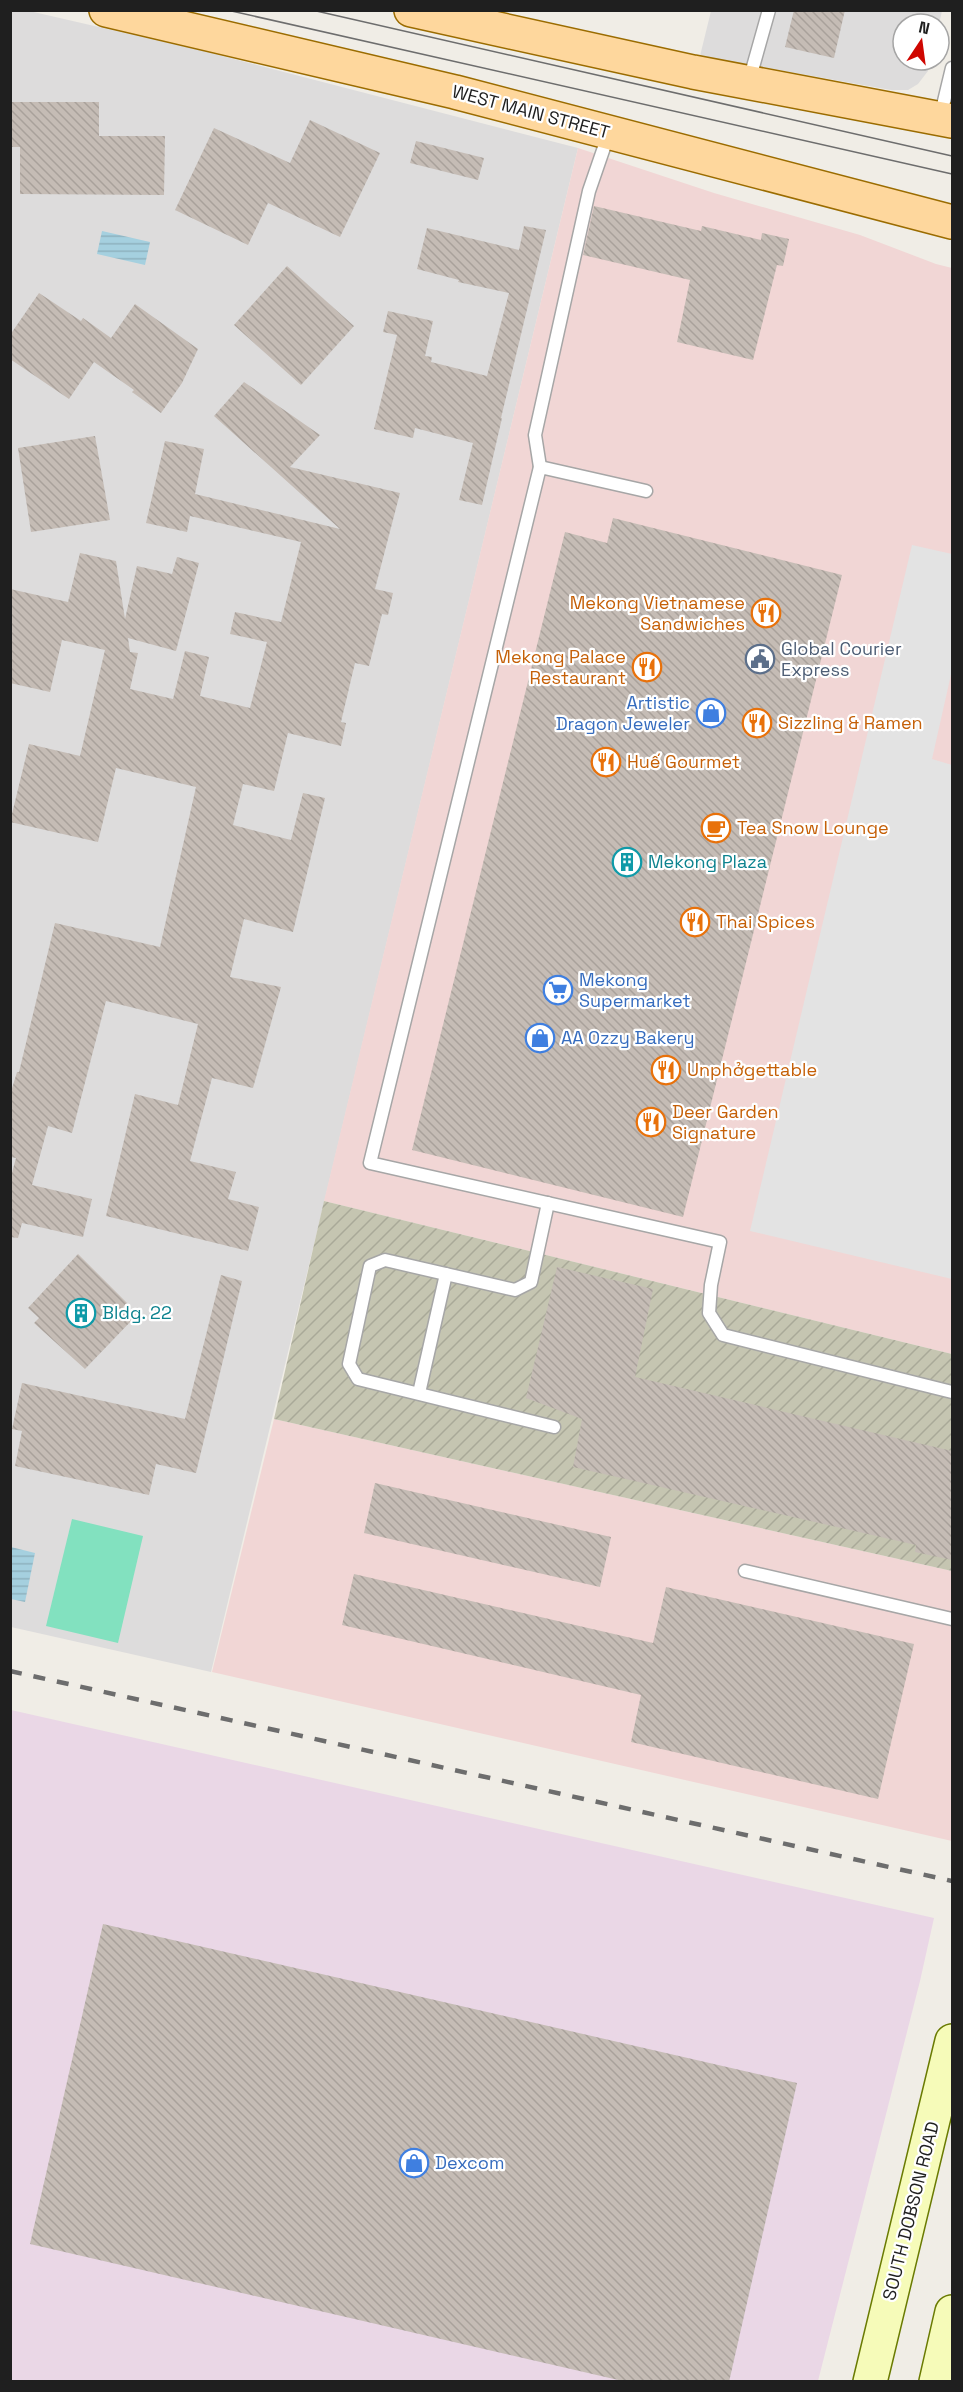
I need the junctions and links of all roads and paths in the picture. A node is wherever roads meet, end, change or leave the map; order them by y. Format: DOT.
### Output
graph roads {
  1 [pos="106,10"];
  2 [pos="411,10"];
  3 [pos="769,10"];
  4 [pos="952,68"];
  5 [pos="749,83"];
  6 [pos="946,120"];
  7 [pos="610,132"];
  8 [pos="952,222"];
  9 [pos="540,467"];
  10 [pos="646,491"];
  11 [pos="548,1203"];
  12 [pos="446,1274"];
  13 [pos="952,1392"];
  14 [pos="419,1393"];
  15 [pos="554,1428"];
  16 [pos="745,1571"];
  17 [pos="952,1619"];
  18 [pos="952,2041"];
  19 [pos="952,2312"];
  20 [pos="870,2382"];
  21 [pos="936,2382"];
  1 -- 7 [label="main road, WEST MAIN STREET"];
  2 -- 5 [label="main road"];
  3 -- 5 [label="lane"];
  4 -- 6 [label="lane"];
  5 -- 6 [label="main road"];
  7 -- 8 [label="main road, WEST MAIN STREET"];
  7 -- 9 [label="lane"];
  9 -- 10 [label="lane"];
  9 -- 11 [label="lane"];
  11 -- 12 [label="lane"];
  11 -- 13 [label="lane"];
  12 -- 14 [label="lane"];
  12 -- 14 [label="lane"];
  14 -- 15 [label="lane"];
  16 -- 17 [label="lane"];
  18 -- 20 [label="main road, SOUTH DOBSON ROAD"];
  19 -- 21 [label="main road"];
}
